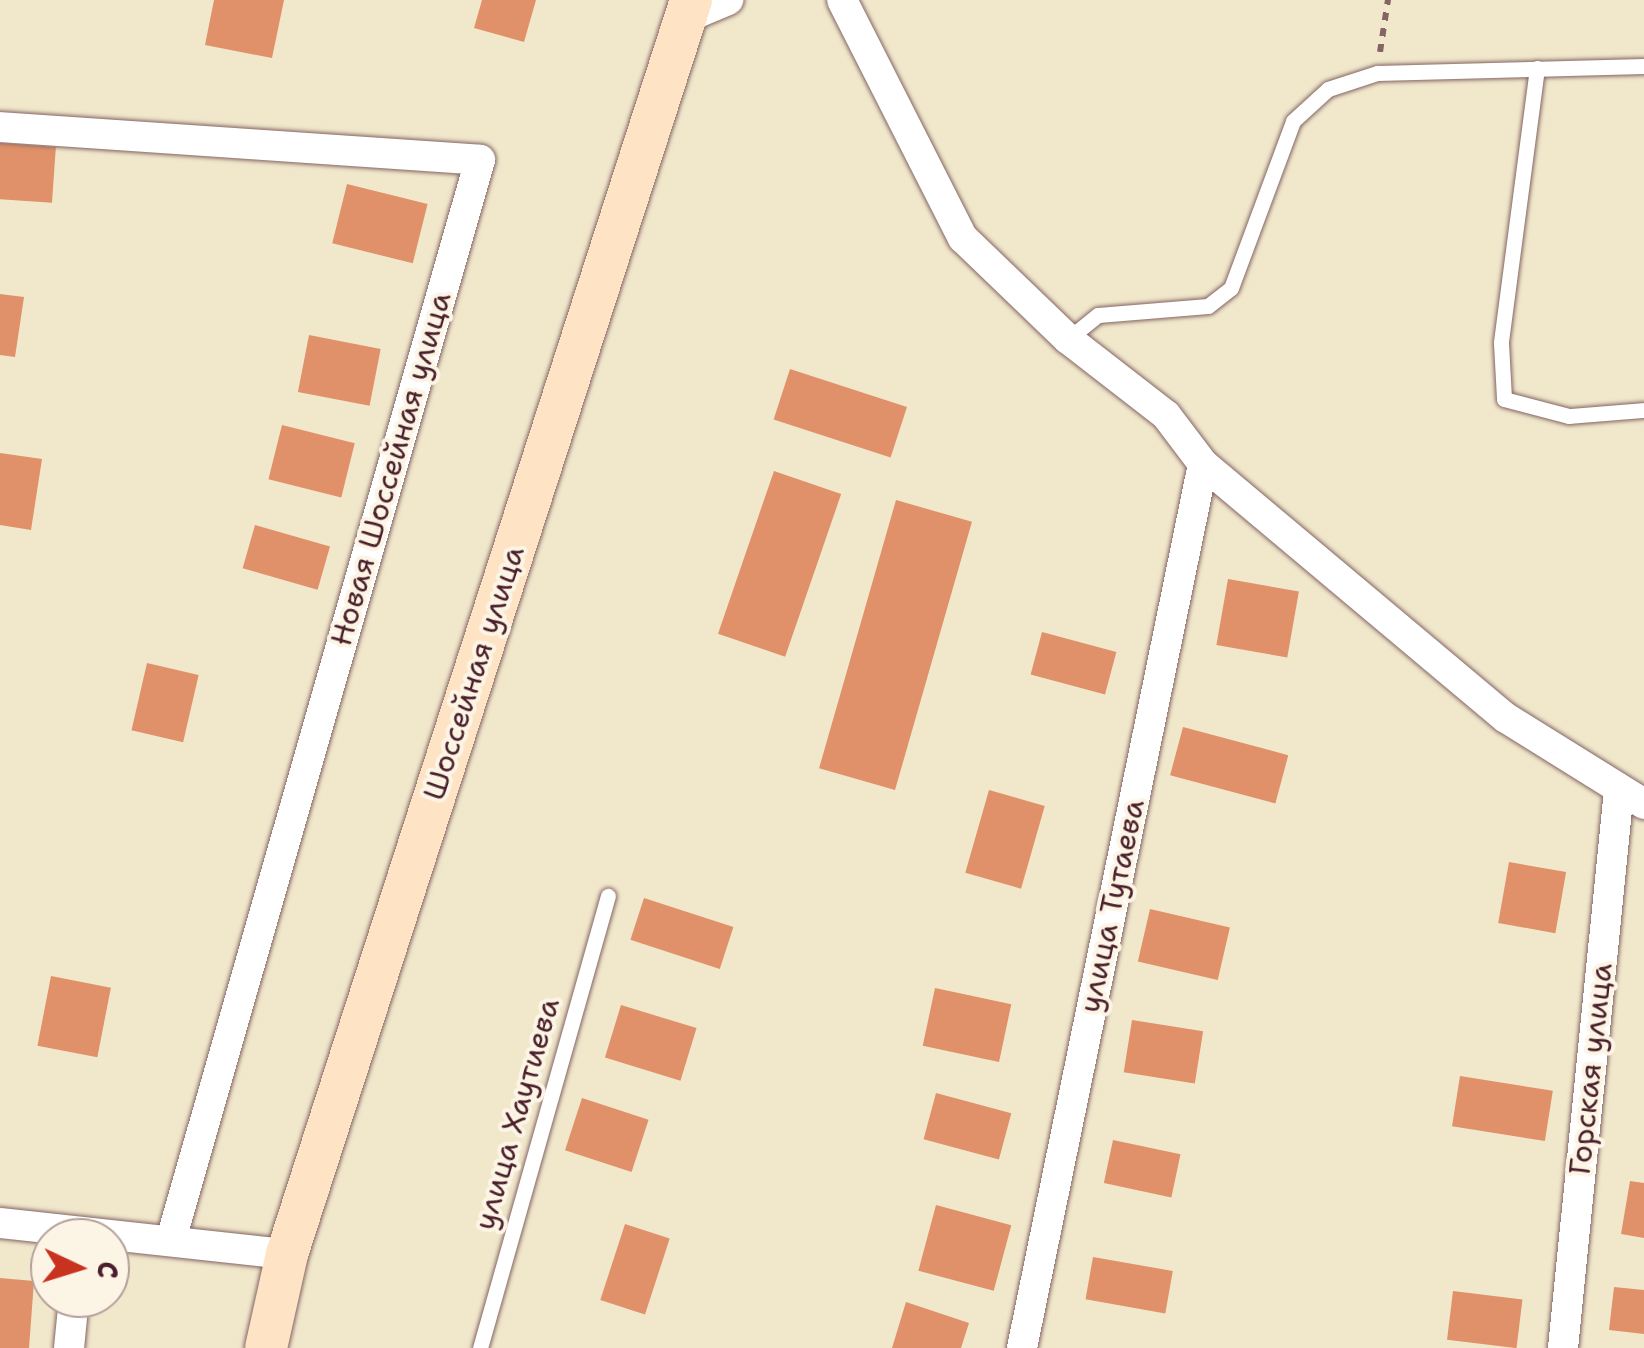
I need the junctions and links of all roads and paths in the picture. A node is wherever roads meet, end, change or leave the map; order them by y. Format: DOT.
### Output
graph roads {
  1 [pos="728,0"];
  2 [pos="842,0"];
  3 [pos="1388,0"];
  4 [pos="688,9"];
  5 [pos="1644,66"];
  6 [pos="1537,68"];
  7 [pos="1377,73"];
  8 [pos="0,126"];
  9 [pos="1068,340"];
  10 [pos="1644,410"];
  11 [pos="1203,464"];
  12 [pos="1631,797"];
  13 [pos="608,896"];
  14 [pos="0,1223"];
  15 [pos="30,1227"];
  16 [pos="130,1237"];
  17 [pos="171,1240"];
  18 [pos="287,1254"];
  19 [pos="72,1318"];
  20 [pos="69,1348"];
  21 [pos="266,1348"];
  22 [pos="480,1348"];
  23 [pos="1022,1348"];
  24 [pos="1563,1348"];
  1 -- 4 [label="street"];
  2 -- 9 [label="street"];
  3 -- 7 [label="path"];
  4 -- 18 [label="main road, Шоссейная улица"];
  5 -- 6 [label="lane"];
  6 -- 7 [label="lane"];
  6 -- 10 [label="lane"];
  7 -- 9 [label="lane"];
  8 -- 17 [label="street, Новая Шоссейная улица"];
  9 -- 11 [label="street"];
  11 -- 12 [label="street"];
  11 -- 23 [label="street, улица Тутаева"];
  12 -- 24 [label="street, Горская улица"];
  13 -- 22 [label="lane, улица Хаутиева"];
  14 -- 15 [label="street"];
  16 -- 17 [label="street"];
  17 -- 18 [label="street"];
  18 -- 21 [label="main road, Шоссейная улица"];
  19 -- 20 [label="street"];
}
